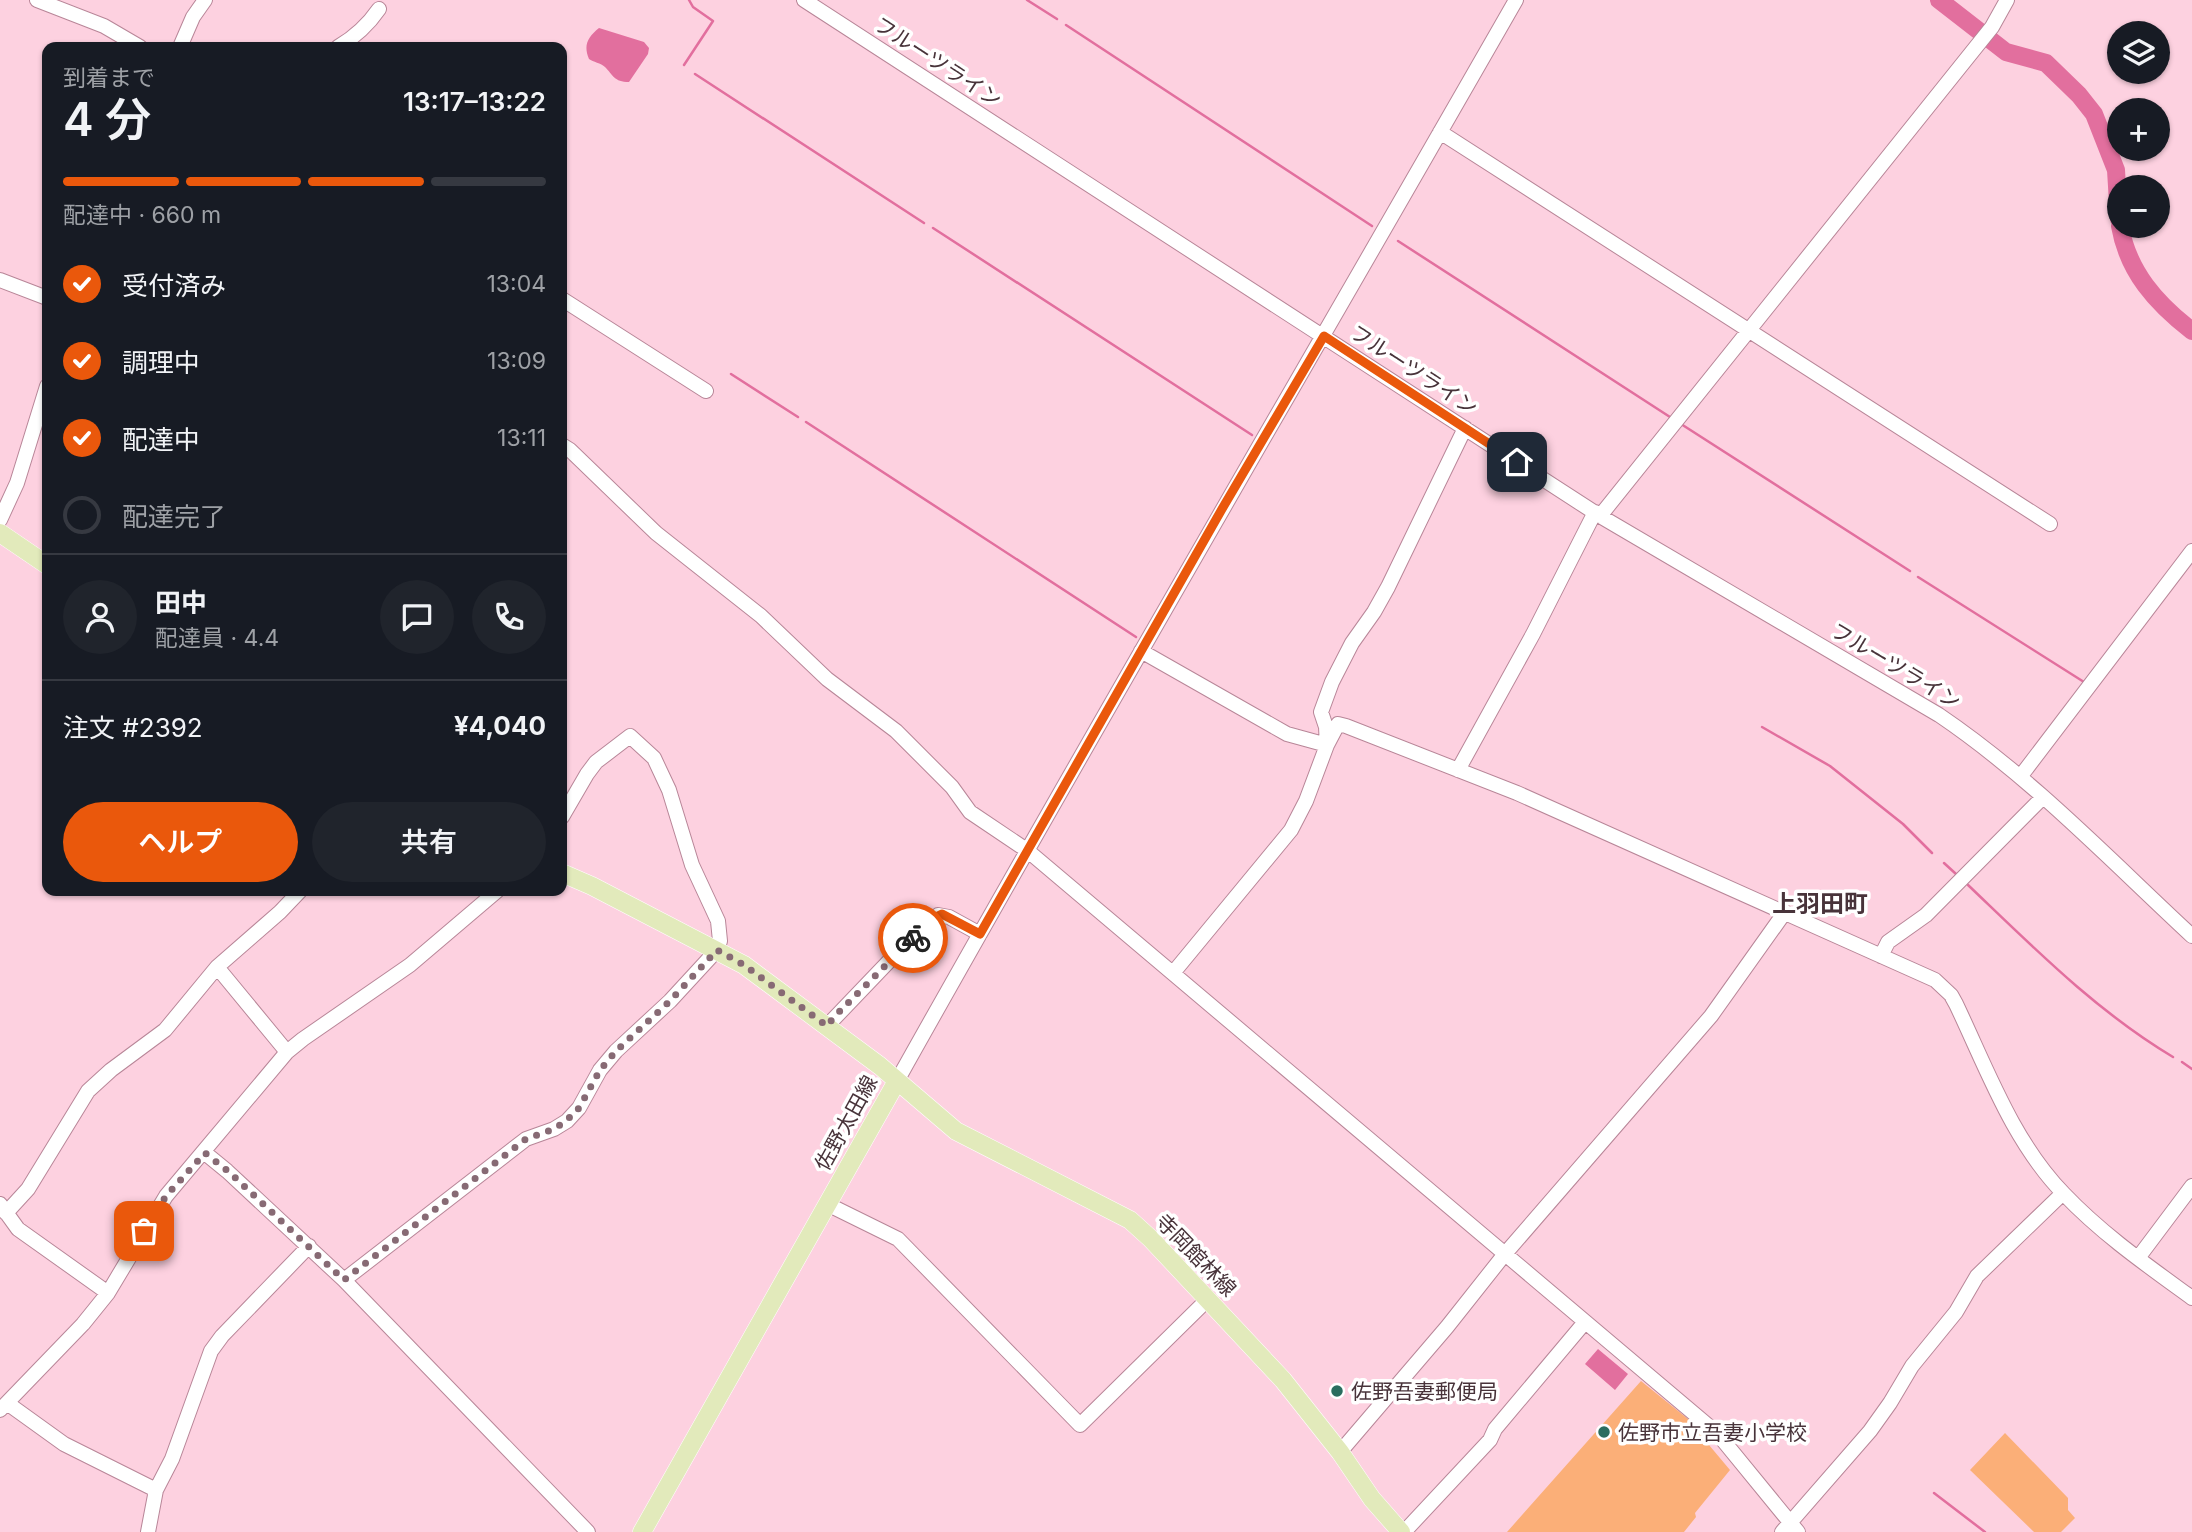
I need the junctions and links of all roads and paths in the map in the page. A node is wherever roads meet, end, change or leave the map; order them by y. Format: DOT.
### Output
graph roads {
  1 [pos="37,0"];
  2 [pos="205,0"];
  3 [pos="804,0"];
  4 [pos="1516,0"];
  5 [pos="2007,0"];
  6 [pos="379,9"];
  7 [pos="131,42"];
  8 [pos="182,42"];
  9 [pos="346,42"];
  10 [pos="1440,132"];
  11 [pos="0,280"];
  12 [pos="42,296"];
  13 [pos="567,302"];
  14 [pos="1748,330"];
  15 [pos="1324,336"];
  16 [pos="706,391"];
  17 [pos="42,402"];
  18 [pos="1465,428"];
  19 [pos="567,448"];
  20 [pos="1598,514"];
  21 [pos="0,520"];
  22 [pos="2050,524"];
  23 [pos="0,533"];
  24 [pos="2192,551"];
  25 [pos="42,562"];
  26 [pos="1142,651"];
  27 [pos="1327,745"];
  28 [pos="1458,770"];
  29 [pos="2020,776"];
  30 [pos="2043,797"];
  31 [pos="567,808"];
  32 [pos="1028,850"];
  33 [pos="567,875"];
  34 [pos="295,896"];
  35 [pos="491,896"];
  36 [pos="1785,912"];
  37 [pos="980,934"];
  38 [pos="2192,936"];
  39 [pos="717,950"];
  40 [pos="1881,956"];
  41 [pos="217,967"];
  42 [pos="1173,973"];
  43 [pos="827,1026"];
  44 [pos="287,1052"];
  45 [pos="897,1081"];
  46 [pos="205,1153"];
  47 [pos="2192,1186"];
  48 [pos="2063,1193"];
  49 [pos="827,1204"];
  50 [pos="3,1208"];
  51 [pos="309,1246"];
  52 [pos="1504,1255"];
  53 [pos="2138,1258"];
  54 [pos="344,1280"];
  55 [pos="108,1293"];
  56 [pos="2192,1298"];
  57 [pos="1208,1299"];
  58 [pos="1585,1322"];
  59 [pos="4,1406"];
  60 [pos="1340,1452"];
  61 [pos="156,1490"];
  62 [pos="1790,1529"];
  63 [pos="148,1532"];
  64 [pos="588,1532"];
  65 [pos="642,1532"];
  66 [pos="1403,1532"];
  1 -- 7 [label="street"];
  2 -- 8 [label="street"];
  3 -- 15 [label="street, フルーツライン"];
  4 -- 10 [label="street"];
  5 -- 14 [label="street"];
  6 -- 9 [label="street"];
  10 -- 14 [label="street"];
  10 -- 15 [label="street"];
  11 -- 12 [label="street"];
  13 -- 16 [label="street"];
  14 -- 20 [label="street"];
  14 -- 22 [label="street"];
  15 -- 18 [label="street, フルーツライン"];
  15 -- 26 [label="street"];
  17 -- 21 [label="street"];
  18 -- 20 [label="street, フルーツライン"];
  18 -- 27 [label="street"];
  19 -- 32 [label="street"];
  20 -- 28 [label="street"];
  20 -- 29 [label="street, フルーツライン"];
  23 -- 25 [label="main road"];
  24 -- 29 [label="street"];
  26 -- 27 [label="street"];
  26 -- 32 [label="street"];
  27 -- 28 [label="street"];
  27 -- 42 [label="street"];
  28 -- 36 [label="street"];
  29 -- 30 [label="street, フルーツライン"];
  30 -- 38 [label="street, フルーツライン"];
  30 -- 40 [label="street"];
  31 -- 39 [label="street"];
  32 -- 37 [label="street"];
  32 -- 42 [label="street"];
  33 -- 39 [label="main road, 佐野太田線"];
  34 -- 41 [label="street"];
  35 -- 44 [label="street"];
  36 -- 40 [label="street"];
  36 -- 52 [label="street"];
  37 -- 43 [label="street"];
  37 -- 45 [label="street"];
  39 -- 43 [label="main road, 佐野太田線"];
  39 -- 54 [label="street"];
  40 -- 48 [label="street"];
  41 -- 44 [label="street"];
  41 -- 50 [label="street"];
  42 -- 52 [label="street"];
  43 -- 45 [label="main road, 佐野太田線"];
  44 -- 46 [label="street"];
  45 -- 49 [label="main road, 佐野太田線"];
  45 -- 57 [label="main road, 寺岡館林線"];
  46 -- 51 [label="street"];
  46 -- 55 [label="street"];
  47 -- 53 [label="street"];
  48 -- 53 [label="street"];
  48 -- 62 [label="street"];
  49 -- 57 [label="street"];
  49 -- 65 [label="main road, 佐野太田線"];
  50 -- 55 [label="street"];
  51 -- 54 [label="street"];
  51 -- 61 [label="street"];
  52 -- 58 [label="street"];
  52 -- 60 [label="street"];
  53 -- 56 [label="street"];
  54 -- 64 [label="street"];
  55 -- 59 [label="street"];
  57 -- 60 [label="main road, 寺岡館林線"];
  58 -- 62 [label="street"];
  58 -- 66 [label="street"];
  59 -- 61 [label="street"];
  60 -- 66 [label="main road, 寺岡館林線"];
  61 -- 63 [label="street"];
}
